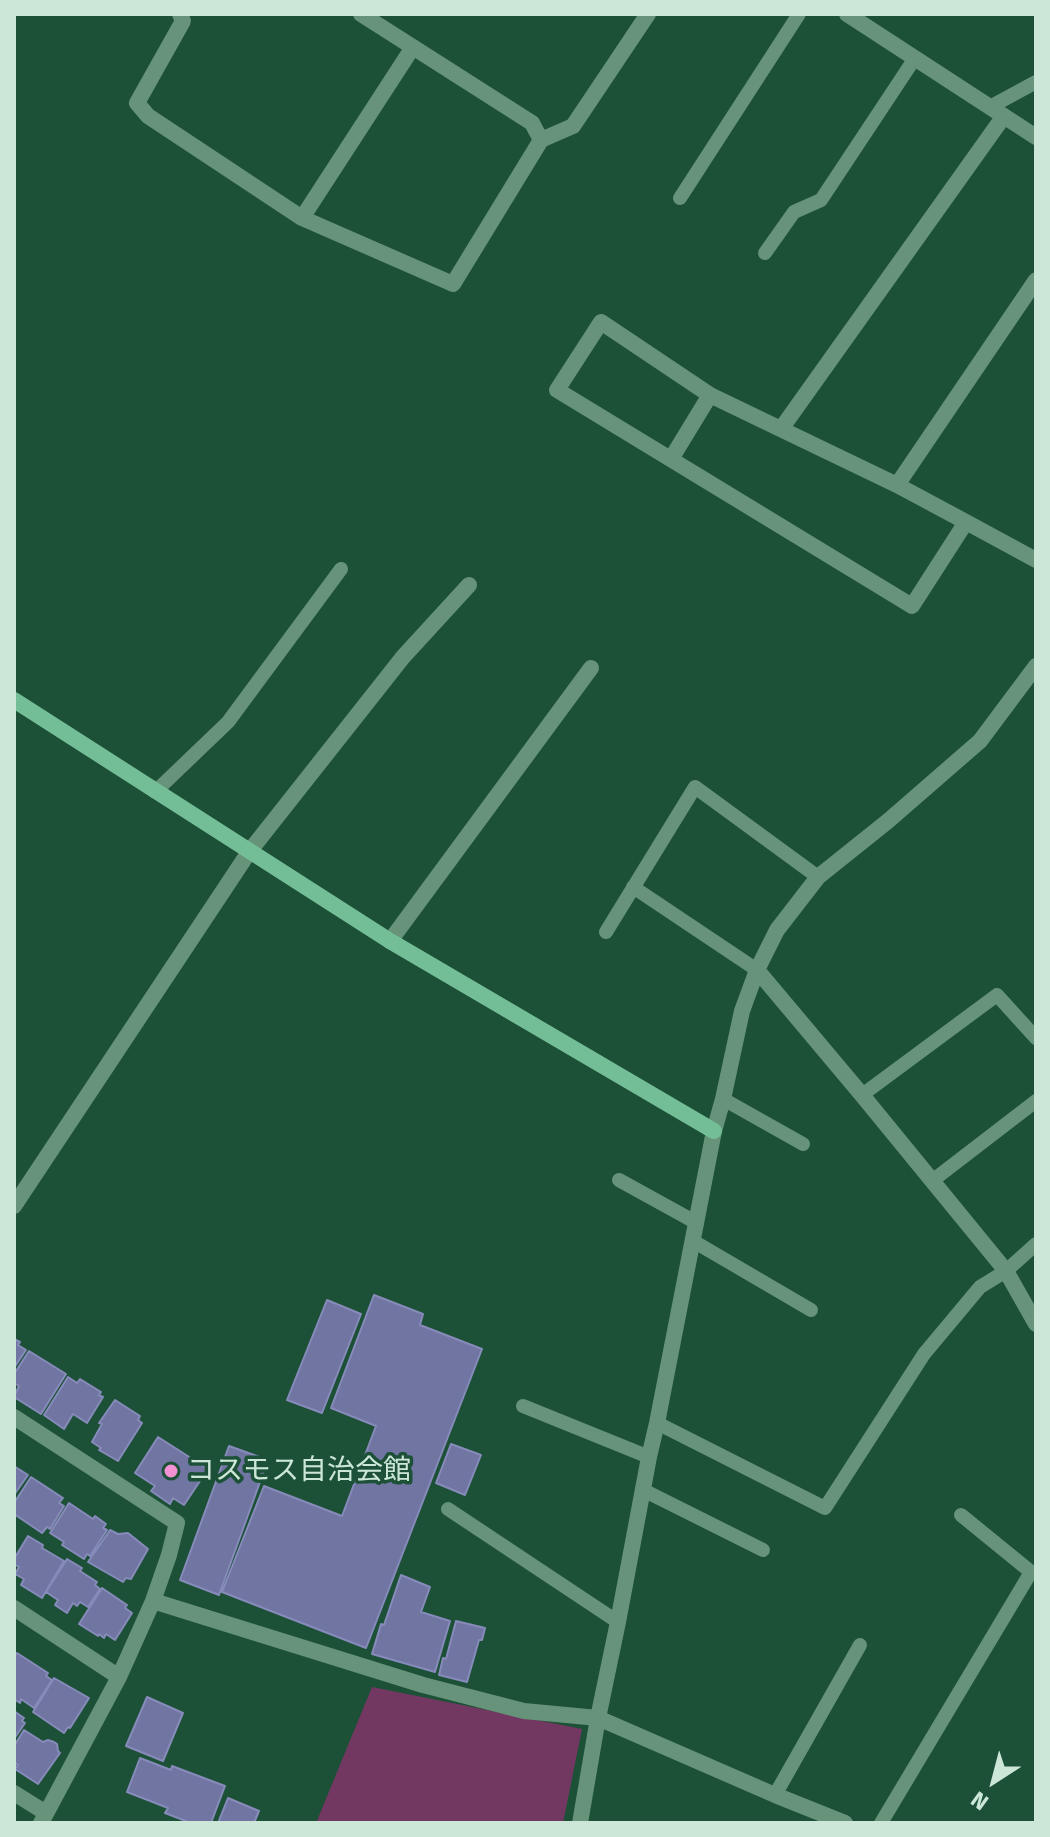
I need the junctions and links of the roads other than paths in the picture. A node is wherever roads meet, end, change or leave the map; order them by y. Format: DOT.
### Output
graph roads {
  1 [pos="361,14"];
  2 [pos="648,14"];
  3 [pos="799,14"];
  4 [pos="847,14"];
  5 [pos="186,16"];
  6 [pos="413,47"];
  7 [pos="915,58"];
  8 [pos="1036,82"];
  9 [pos="997,111"];
  10 [pos="1036,137"];
  11 [pos="541,140"];
  12 [pos="680,198"];
  13 [pos="302,218"];
  14 [pos="765,253"];
  15 [pos="1036,280"];
  16 [pos="710,395"];
  17 [pos="781,429"];
  18 [pos="671,459"];
  19 [pos="897,485"];
  20 [pos="966,522"];
  21 [pos="1036,560"];
  22 [pos="341,569"];
  23 [pos="469,585"];
  24 [pos="1036,666"];
  25 [pos="591,668"];
  26 [pos="14,700"];
  27 [pos="155,792"];
  28 [pos="249,852"];
  29 [pos="818,877"];
  30 [pos="633,887"];
  31 [pos="606,932"];
  32 [pos="390,941"];
  33 [pos="757,970"];
  34 [pos="1036,1038"];
  35 [pos="862,1095"];
  36 [pos="723,1099"];
  37 [pos="1036,1101"];
  38 [pos="714,1131"];
  39 [pos="803,1144"];
  40 [pos="619,1180"];
  41 [pos="932,1181"];
  42 [pos="14,1206"];
  43 [pos="697,1223"];
  44 [pos="693,1241"];
  45 [pos="1036,1244"];
  46 [pos="1006,1271"];
  47 [pos="811,1310"];
  48 [pos="1036,1324"];
  49 [pos="523,1406"];
  50 [pos="14,1417"];
  51 [pos="657,1423"];
  52 [pos="649,1457"];
  53 [pos="643,1490"];
  54 [pos="448,1509"];
  55 [pos="961,1515"];
  56 [pos="763,1550"];
  57 [pos="153,1601"];
  58 [pos="14,1608"];
  59 [pos="618,1622"];
  60 [pos="860,1645"];
  61 [pos="119,1677"];
  62 [pos="598,1718"];
  63 [pos="14,1793"];
  64 [pos="775,1795"];
  65 [pos="44,1818"];
  66 [pos="580,1823"];
  67 [pos="845,1823"];
  68 [pos="881,1823"];
  1 -- 6 [label="street"];
  2 -- 11 [label="street"];
  3 -- 12 [label="lane"];
  4 -- 7 [label="street"];
  5 -- 13 [label="street"];
  6 -- 11 [label="street"];
  6 -- 13 [label="street"];
  7 -- 9 [label="street"];
  7 -- 14 [label="lane"];
  8 -- 9 [label="lane"];
  9 -- 10 [label="street"];
  9 -- 17 [label="street"];
  11 -- 13 [label="street"];
  15 -- 19 [label="street"];
  16 -- 17 [label="street"];
  16 -- 18 [label="street"];
  16 -- 18 [label="street"];
  17 -- 19 [label="street"];
  18 -- 20 [label="street"];
  19 -- 20 [label="street"];
  20 -- 21 [label="street"];
  22 -- 27 [label="lane"];
  23 -- 28 [label="street"];
  24 -- 29 [label="street"];
  25 -- 32 [label="street"];
  26 -- 27 [label="street"];
  27 -- 28 [label="street"];
  28 -- 32 [label="street"];
  28 -- 42 [label="street"];
  29 -- 30 [label="lane"];
  29 -- 33 [label="street"];
  30 -- 31 [label="lane"];
  30 -- 33 [label="lane"];
  32 -- 38 [label="street"];
  33 -- 35 [label="street"];
  33 -- 36 [label="street"];
  34 -- 35 [label="lane"];
  35 -- 41 [label="street"];
  36 -- 38 [label="street"];
  36 -- 39 [label="lane"];
  37 -- 41 [label="lane"];
  38 -- 43 [label="street"];
  40 -- 43 [label="lane"];
  41 -- 46 [label="street"];
  43 -- 44 [label="street"];
  44 -- 47 [label="lane"];
  44 -- 51 [label="street"];
  45 -- 46 [label="lane"];
  46 -- 48 [label="street"];
  46 -- 51 [label="lane"];
  49 -- 52 [label="lane"];
  50 -- 57 [label="street"];
  51 -- 52 [label="street"];
  52 -- 53 [label="street"];
  53 -- 56 [label="lane"];
  53 -- 59 [label="street"];
  54 -- 59 [label="lane"];
  55 -- 68 [label="lane"];
  57 -- 61 [label="street"];
  57 -- 62 [label="street"];
  58 -- 61 [label="street"];
  59 -- 62 [label="street"];
  60 -- 64 [label="lane"];
  61 -- 65 [label="street"];
  62 -- 64 [label="street"];
  62 -- 66 [label="street"];
  63 -- 65 [label="street"];
  64 -- 67 [label="street"];
}
